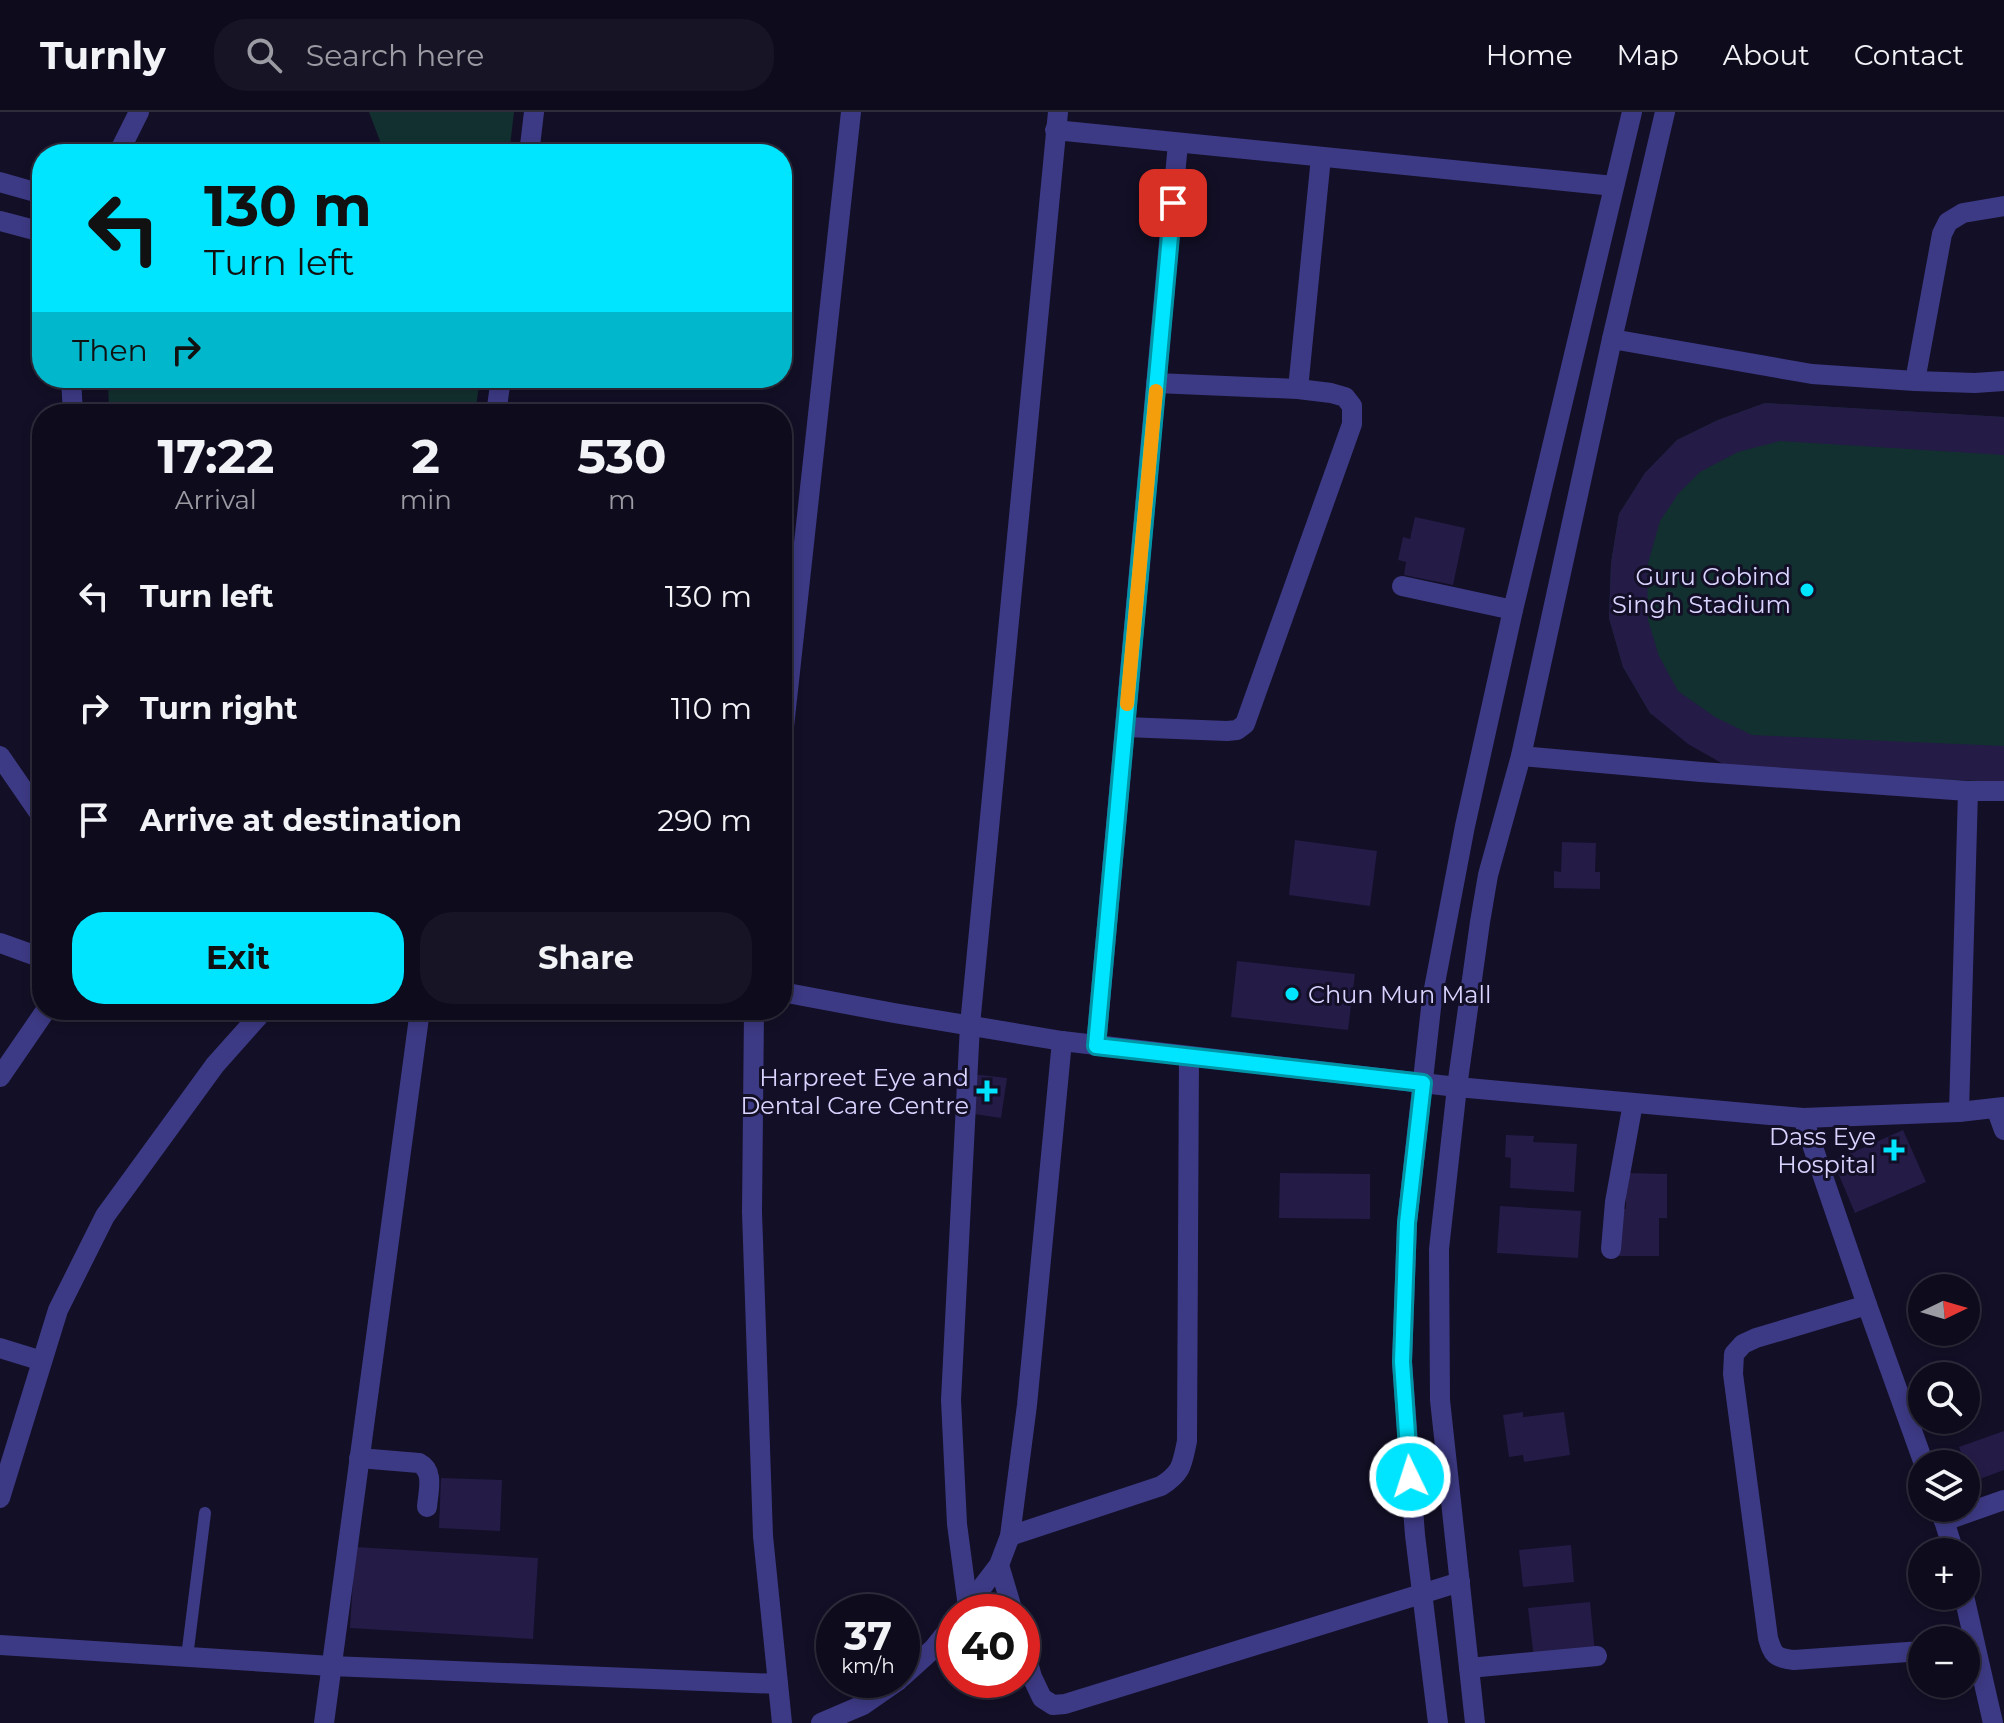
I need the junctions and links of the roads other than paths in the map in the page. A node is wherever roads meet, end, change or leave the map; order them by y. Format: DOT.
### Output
graph roads {
  1 [pos="139,112"];
  2 [pos="534,112"];
  3 [pos="851,112"];
  4 [pos="1632,112"];
  5 [pos="1665,112"];
  6 [pos="1056,121"];
  7 [pos="1178,143"];
  8 [pos="123,144"];
  9 [pos="530,144"];
  10 [pos="1321,157"];
  11 [pos="0,182"];
  12 [pos="1614,186"];
  13 [pos="32,191"];
  14 [pos="2004,206"];
  15 [pos="0,221"];
  16 [pos="32,229"];
  17 [pos="1598,255"];
  18 [pos="1631,259"];
  19 [pos="1612,339"];
  20 [pos="1915,381"];
  21 [pos="2004,381"];
  22 [pos="1156,383"];
  23 [pos="1298,389"];
  24 [pos="1402,586"];
  25 [pos="1513,610"];
  26 [pos="792,653"];
  27 [pos="1125,727"];
  28 [pos="0,756"];
  29 [pos="1521,756"];
  30 [pos="1968,791"];
  31 [pos="2004,791"];
  32 [pos="32,802"];
  33 [pos="0,943"];
  34 [pos="32,954"];
  35 [pos="792,994"];
  36 [pos="39,1020"];
  37 [pos="255,1020"];
  38 [pos="419,1020"];
  39 [pos="754,1020"];
  40 [pos="970,1025"];
  41 [pos="1062,1041"];
  42 [pos="1096,1046"];
  43 [pos="1189,1056"];
  44 [pos="0,1077"];
  45 [pos="1423,1083"];
  46 [pos="1457,1087"];
  47 [pos="1633,1103"];
  48 [pos="2000,1108"];
  49 [pos="1959,1112"];
  50 [pos="1803,1118"];
  51 [pos="2004,1130"];
  52 [pos="1611,1249"];
  53 [pos="1867,1305"];
  54 [pos="0,1348"];
  55 [pos="42,1361"];
  56 [pos="1919,1450"];
  57 [pos="359,1458"];
  58 [pos="0,1498"];
  59 [pos="2004,1500"];
  60 [pos="1980,1506"];
  61 [pos="427,1507"];
  62 [pos="205,1513"];
  63 [pos="1010,1536"];
  64 [pos="999,1565"];
  65 [pos="1460,1582"];
  66 [pos="964,1594"];
  67 [pos="977,1594"];
  68 [pos="1008,1594"];
  69 [pos="1422,1595"];
  70 [pos="0,1645"];
  71 [pos="936,1645"];
  72 [pos="1908,1652"];
  73 [pos="1597,1656"];
  74 [pos="187,1657"];
  75 [pos="920,1660"];
  76 [pos="331,1666"];
  77 [pos="1469,1668"];
  78 [pos="1980,1679"];
  79 [pos="778,1684"];
  80 [pos="1040,1694"];
  81 [pos="873,1698"];
  82 [pos="324,1723"];
  83 [pos="782,1723"];
  84 [pos="821,1723"];
  85 [pos="1438,1723"];
  86 [pos="1475,1723"];
  87 [pos="1993,1723"];
  1 -- 8 [label="street"];
  2 -- 9 [label="street"];
  3 -- 26 [label="street"];
  4 -- 12 [label="street"];
  5 -- 18 [label="street"];
  6 -- 7 [label="street"];
  6 -- 40 [label="street"];
  7 -- 10 [label="street"];
  7 -- 22 [label="street"];
  10 -- 12 [label="street"];
  10 -- 23 [label="street"];
  11 -- 13 [label="street"];
  12 -- 17 [label="street"];
  14 -- 20 [label="street"];
  15 -- 16 [label="street"];
  17 -- 18 [label="street"];
  17 -- 25 [label="street"];
  18 -- 19 [label="street"];
  19 -- 20 [label="street"];
  19 -- 29 [label="street"];
  20 -- 21 [label="street"];
  22 -- 23 [label="street"];
  22 -- 27 [label="street"];
  23 -- 27 [label="street"];
  24 -- 25 [label="street"];
  25 -- 45 [label="street"];
  27 -- 42 [label="street"];
  28 -- 32 [label="street"];
  29 -- 30 [label="street"];
  29 -- 46 [label="street"];
  30 -- 31 [label="street"];
  30 -- 49 [label="street"];
  33 -- 34 [label="street"];
  35 -- 40 [label="street"];
  36 -- 44 [label="street"];
  37 -- 55 [label="street"];
  38 -- 57 [label="street"];
  39 -- 79 [label="street"];
  40 -- 41 [label="street"];
  40 -- 66 [label="street"];
  41 -- 42 [label="street"];
  41 -- 63 [label="street"];
  42 -- 43 [label="street"];
  43 -- 45 [label="street"];
  43 -- 63 [label="street"];
  45 -- 46 [label="street"];
  45 -- 69 [label="street"];
  46 -- 47 [label="street"];
  46 -- 65 [label="street"];
  47 -- 50 [label="street"];
  47 -- 52 [label="street"];
  48 -- 49 [label="street"];
  48 -- 51 [label="street"];
  49 -- 50 [label="street"];
  50 -- 53 [label="street"];
  53 -- 56 [label="street"];
  53 -- 72 [label="street"];
  54 -- 55 [label="street"];
  55 -- 58 [label="street"];
  57 -- 61 [label="street"];
  57 -- 76 [label="street"];
  59 -- 60 [label="street"];
  62 -- 74 [label="lane"];
  63 -- 64 [label="street"];
  64 -- 67 [label="street"];
  64 -- 68 [label="street"];
  65 -- 69 [label="street"];
  65 -- 77 [label="street"];
  69 -- 80 [label="street"];
  69 -- 85 [label="street"];
  70 -- 74 [label="street"];
  71 -- 75 [label="street"];
  73 -- 77 [label="street"];
  74 -- 76 [label="street"];
  76 -- 79 [label="street"];
  76 -- 82 [label="street"];
  77 -- 86 [label="street"];
  78 -- 87 [label="street"];
  79 -- 83 [label="street"];
  81 -- 84 [label="street"];
}
